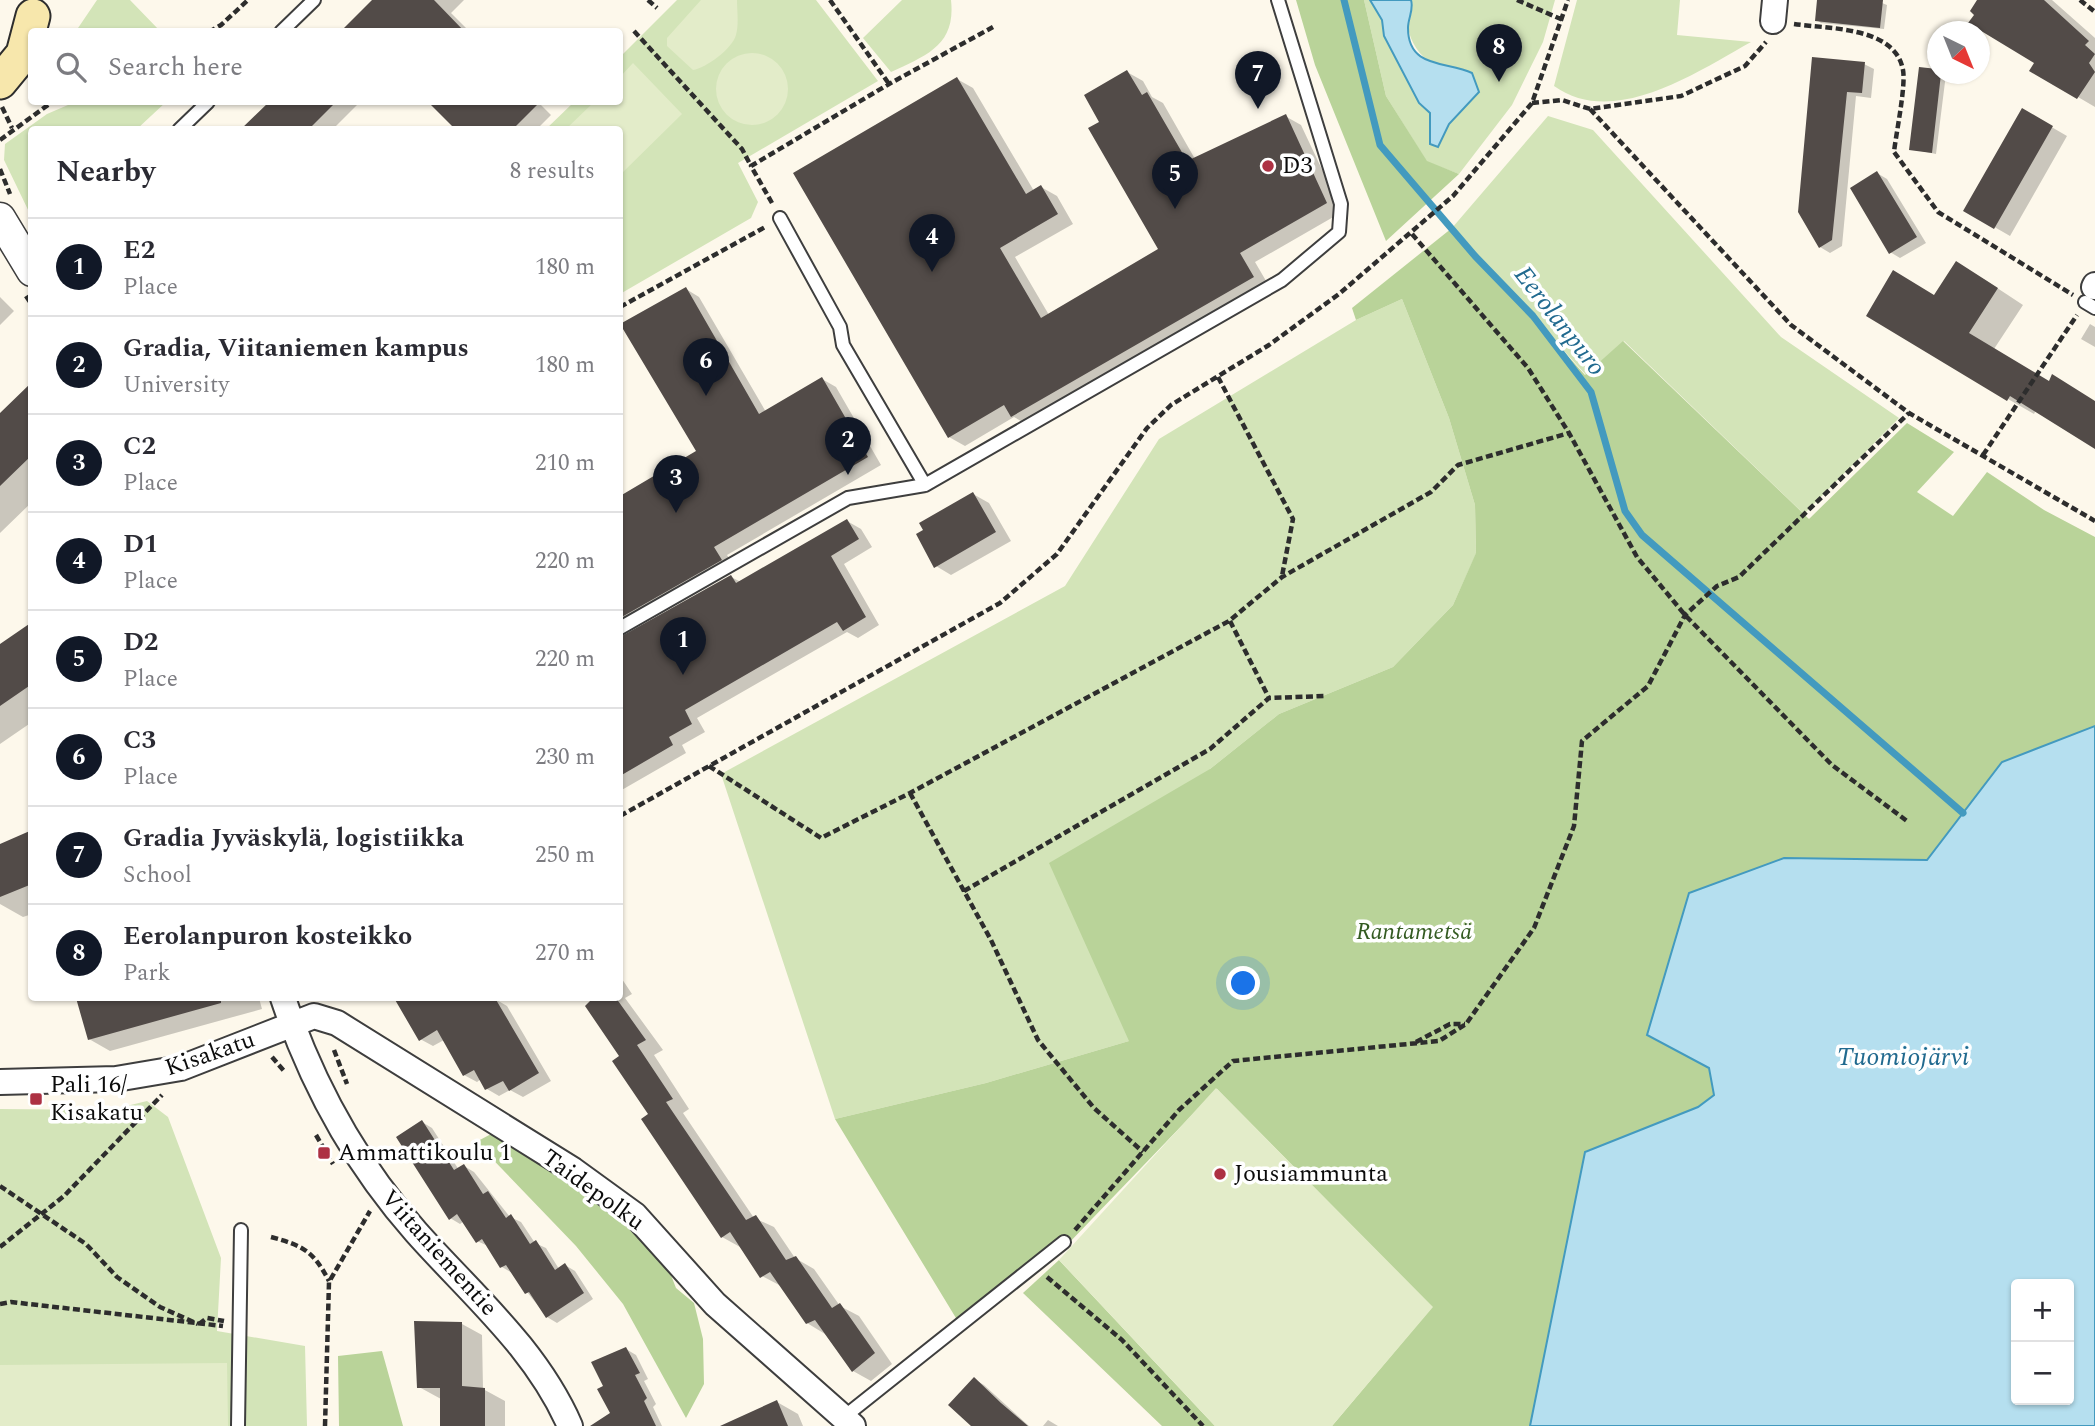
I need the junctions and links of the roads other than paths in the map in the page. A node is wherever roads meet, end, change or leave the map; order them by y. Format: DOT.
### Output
graph roads {
  1 [pos="314,0"];
  2 [pos="1278,0"];
  3 [pos="40,8"];
  4 [pos="33,28"];
  5 [pos="285,28"];
  6 [pos="0,33"];
  7 [pos="28,40"];
  8 [pos="0,82"];
  9 [pos="205,105"];
  10 [pos="183,126"];
  11 [pos="0,218"];
  12 [pos="780,218"];
  13 [pos="28,264"];
  14 [pos="925,485"];
  15 [pos="623,626"];
  16 [pos="284,1001"];
  17 [pos="292,1024"];
  18 [pos="0,1082"];
  19 [pos="241,1230"];
  20 [pos="1065,1242"];
  21 [pos="849,1421"];
  22 [pos="238,1426"];
  23 [pos="570,1426"];
  1 -- 5 [label="lane"];
  2 -- 14 [label="lane"];
  3 -- 4 [label="main road"];
  3 -- 6 [label="main road"];
  7 -- 8 [label="main road"];
  9 -- 10 [label="lane"];
  11 -- 13 [label="street"];
  12 -- 14 [label="lane"];
  14 -- 15 [label="lane"];
  16 -- 17 [label="street, Viitaniementie"];
  17 -- 18 [label="street, Kisakatu"];
  17 -- 21 [label="street, Taidepolku"];
  17 -- 23 [label="street, Viitaniementie"];
  19 -- 22 [label="lane"];
  20 -- 21 [label="lane"];
}
